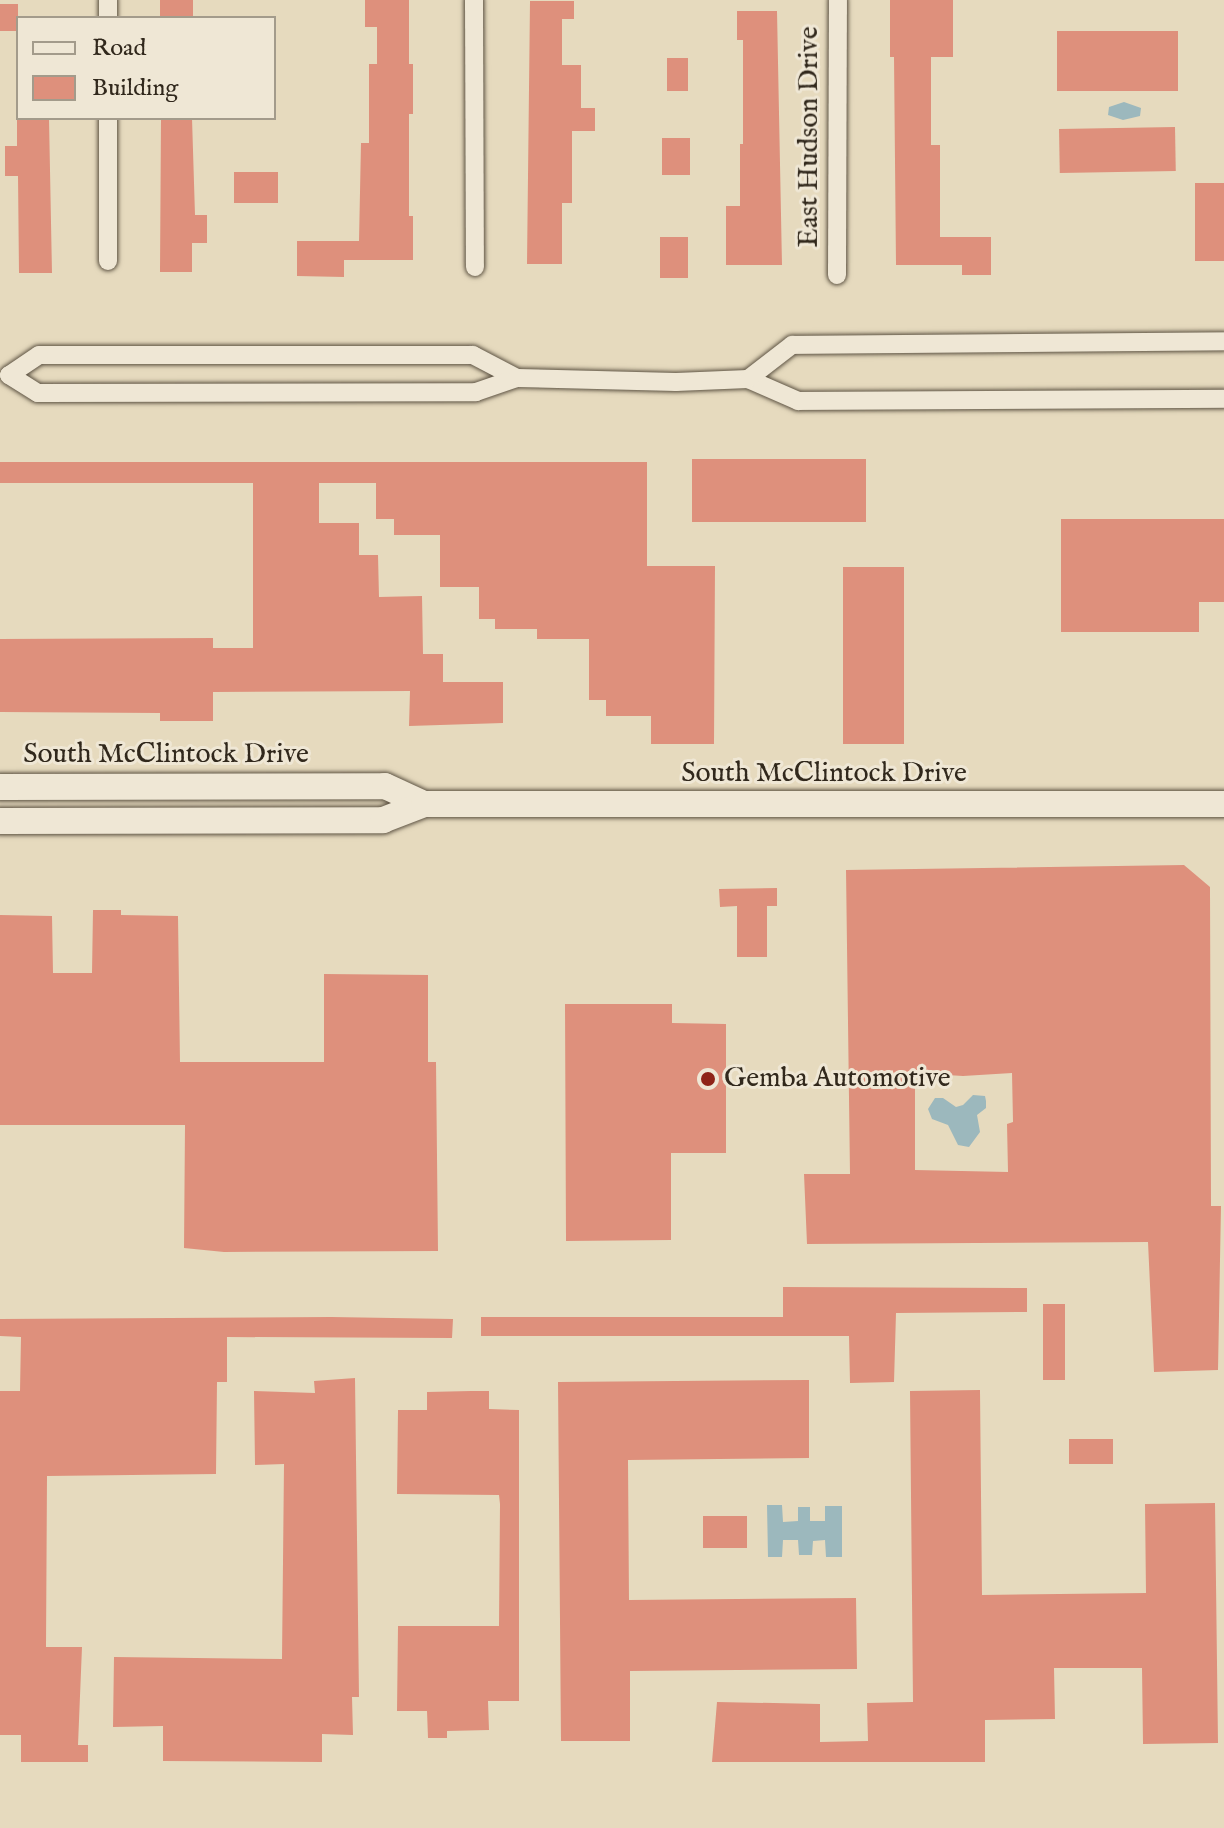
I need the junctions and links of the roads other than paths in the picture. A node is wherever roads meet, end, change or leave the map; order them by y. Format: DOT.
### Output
graph roads {
  1 [pos="474,0"];
  2 [pos="838,0"];
  3 [pos="108,120"];
  4 [pos="108,261"];
  5 [pos="475,267"];
  6 [pos="837,275"];
  7 [pos="1224,341"];
  8 [pos="517,378"];
  9 [pos="748,379"];
  10 [pos="1224,399"];
  11 [pos="0,787"];
  12 [pos="424,804"];
  13 [pos="1224,804"];
  14 [pos="0,821"];
  1 -- 5 [label="street"];
  2 -- 6 [label="street, East Hudson Drive"];
  3 -- 4 [label="street"];
  7 -- 9 [label="street"];
  8 -- 8 [label="street"];
  8 -- 9 [label="street"];
  9 -- 10 [label="street"];
  11 -- 12 [label="main road, South McClintock Drive"];
  12 -- 13 [label="main road, South McClintock Drive"];
  12 -- 14 [label="main road, South McClintock Drive"];
}
